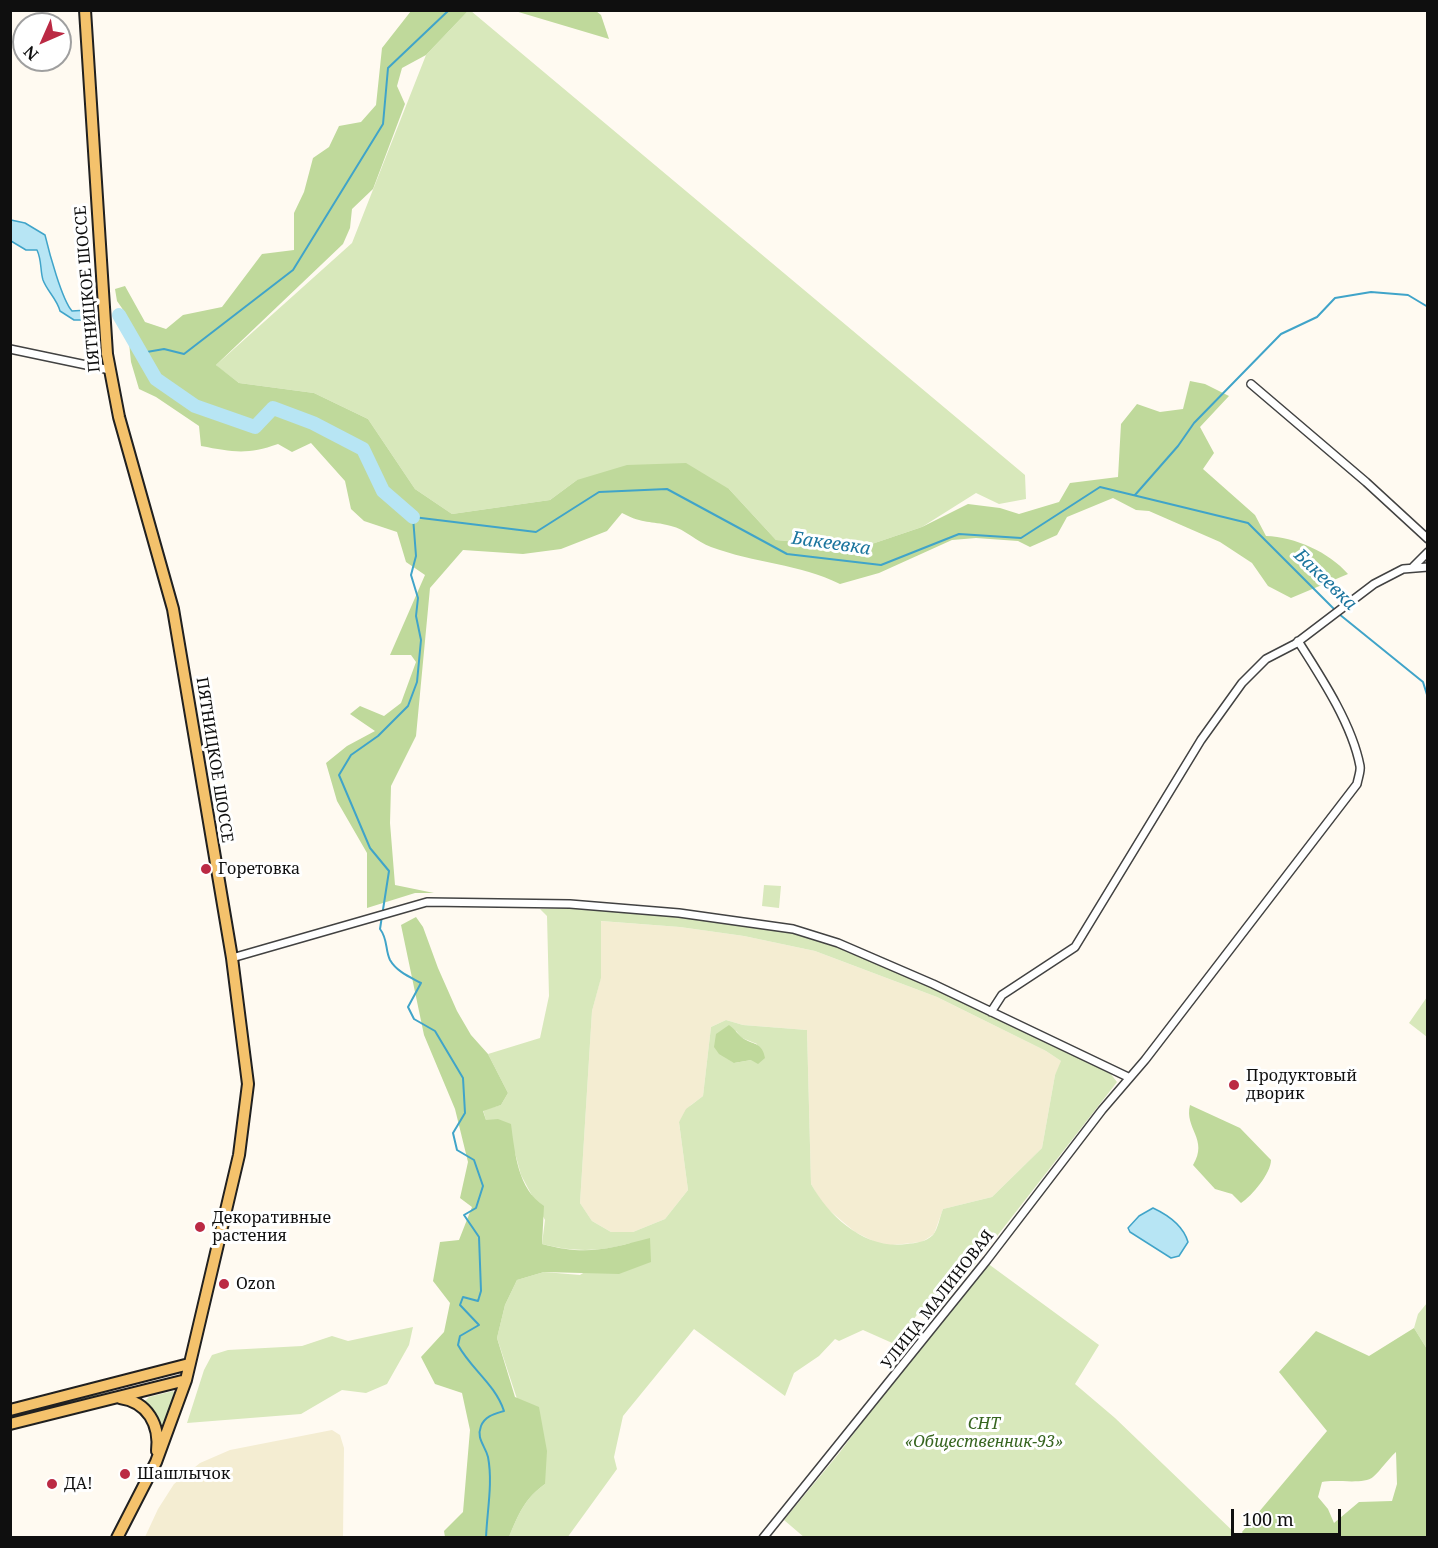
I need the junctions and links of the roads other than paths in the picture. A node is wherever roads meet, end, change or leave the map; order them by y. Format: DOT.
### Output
graph roads {
  1 [pos="85,10"];
  2 [pos="10,349"];
  3 [pos="110,370"];
  4 [pos="1251,384"];
  5 [pos="1428,539"];
  6 [pos="1428,552"];
  7 [pos="1413,567"];
  8 [pos="1428,567"];
  9 [pos="1298,641"];
  10 [pos="232,958"];
  11 [pos="992,1012"];
  12 [pos="1128,1077"];
  13 [pos="189,1364"];
  14 [pos="186,1380"];
  15 [pos="113,1397"];
  16 [pos="10,1410"];
  17 [pos="10,1424"];
  18 [pos="156,1462"];
  19 [pos="763,1537"];
  20 [pos="117,1538"];
  1 -- 3 [label="main road, ПЯТНИЦКОЕ ШОССЕ"];
  2 -- 3 [label="street"];
  3 -- 10 [label="main road, ПЯТНИЦКОЕ ШОССЕ"];
  4 -- 5 [label="street"];
  6 -- 7 [label="street"];
  7 -- 8 [label="street"];
  7 -- 9 [label="street"];
  9 -- 11 [label="street"];
  9 -- 12 [label="street, УЛИЦА МАЛИНОВАЯ"];
  10 -- 11 [label="street"];
  10 -- 13 [label="main road, ПЯТНИЦКОЕ ШОССЕ"];
  11 -- 12 [label="street"];
  12 -- 19 [label="street, УЛИЦА МАЛИНОВАЯ"];
  13 -- 14 [label="main road, ПЯТНИЦКОЕ ШОССЕ"];
  13 -- 16 [label="main road"];
  14 -- 15 [label="main road"];
  14 -- 18 [label="main road, ПЯТНИЦКОЕ ШОССЕ"];
  15 -- 17 [label="main road"];
  15 -- 18 [label="main road"];
  18 -- 20 [label="main road, ПЯТНИЦКОЕ ШОССЕ"];
}
